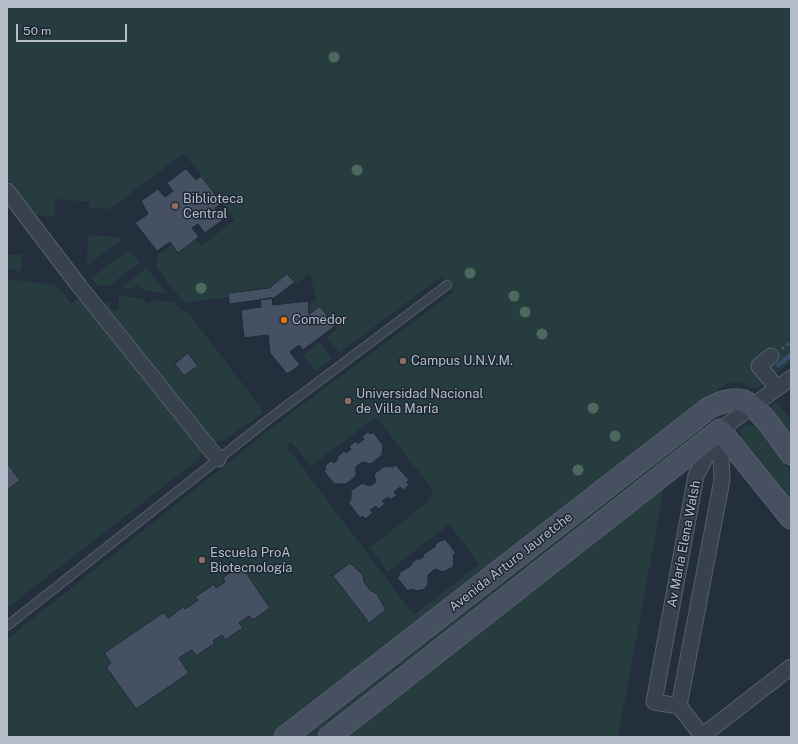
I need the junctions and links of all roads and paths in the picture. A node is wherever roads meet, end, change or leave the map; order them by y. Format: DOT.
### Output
graph roads {
  1 [pos="7,191"];
  2 [pos="447,285"];
  3 [pos="772,356"];
  4 [pos="791,378"];
  5 [pos="777,388"];
  6 [pos="748,404"];
  7 [pos="720,430"];
  8 [pos="791,454"];
  9 [pos="218,459"];
  10 [pos="791,518"];
  11 [pos="7,626"];
  12 [pos="791,667"];
  13 [pos="679,706"];
  14 [pos="703,736"];
  15 [pos="285,737"];
  16 [pos="329,737"];
  1 -- 9 [label="street"];
  2 -- 9 [label="lane"];
  3 -- 5 [label="street"];
  4 -- 5 [label="street"];
  5 -- 6 [label="street"];
  6 -- 7 [label="street, Avenida Arturo Jauretche"];
  6 -- 8 [label="main road"];
  6 -- 15 [label="main road, Avenida Arturo Jauretche"];
  7 -- 10 [label="main road"];
  7 -- 13 [label="street, Av María Elena Walsh"];
  7 -- 13 [label="street, Av María Elena Walsh"];
  7 -- 16 [label="main road, Avenida Arturo Jauretche"];
  9 -- 11 [label="lane"];
  12 -- 14 [label="street"];
  13 -- 14 [label="street"];
}
